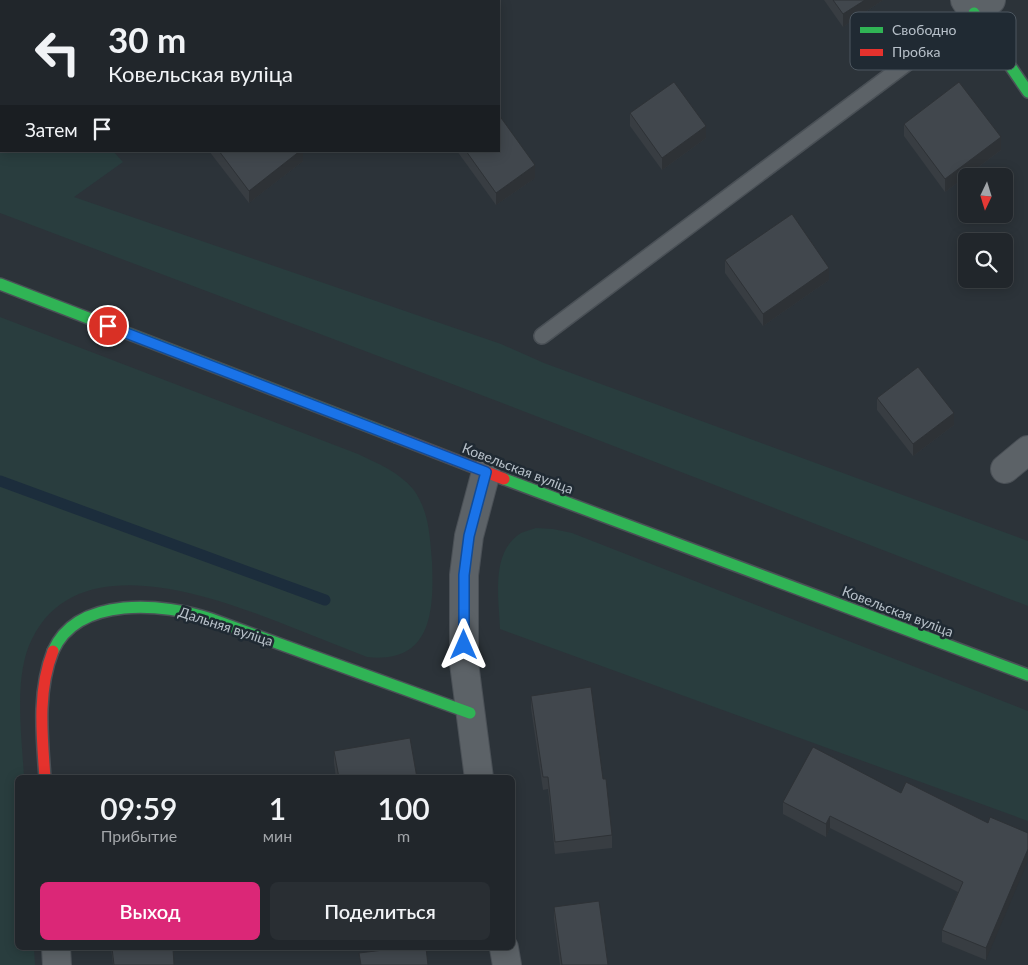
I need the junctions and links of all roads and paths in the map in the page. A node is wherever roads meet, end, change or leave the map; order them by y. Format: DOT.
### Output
graph roads {
  1 [pos="976,4"];
  2 [pos="966,12"];
  3 [pos="890,70"];
  4 [pos="1015,70"];
  5 [pos="1028,92"];
  6 [pos="0,284"];
  7 [pos="542,336"];
  8 [pos="1028,450"];
  9 [pos="1004,470"];
  10 [pos="486,472"];
  11 [pos="1028,676"];
  12 [pos="470,713"];
  13 [pos="45,775"];
  14 [pos="480,775"];
  15 [pos="56,950"];
  16 [pos="504,950"];
  17 [pos="57,965"];
  18 [pos="507,965"];
  1 -- 2 [label="lane"];
  3 -- 7 [label="lane"];
  4 -- 5 [label="main road"];
  6 -- 10 [label="main road, Ковельская вуліца"];
  8 -- 9 [label="street"];
  10 -- 11 [label="main road, Ковельская вуліца"];
  10 -- 12 [label="street"];
  12 -- 13 [label="main road, Дальняя вуліца"];
  12 -- 14 [label="street"];
  15 -- 17 [label="street"];
  16 -- 18 [label="street"];
}
